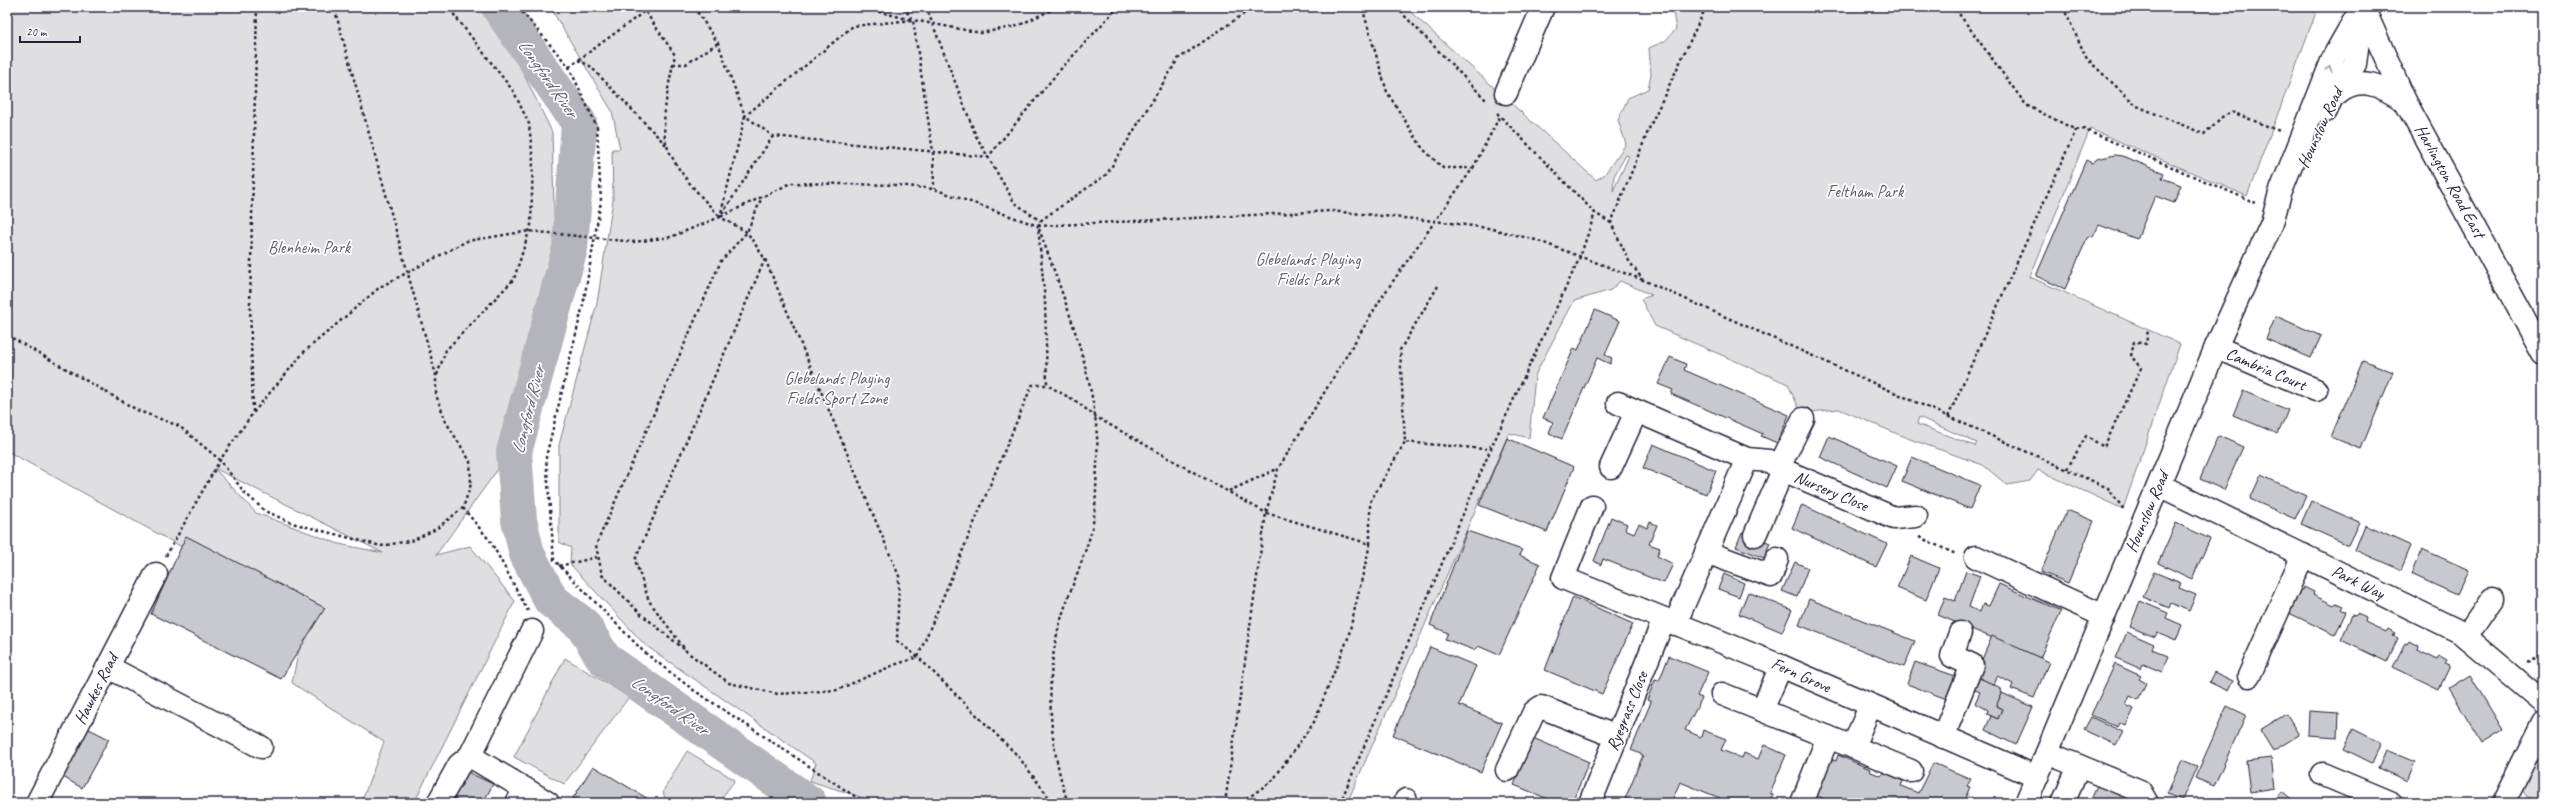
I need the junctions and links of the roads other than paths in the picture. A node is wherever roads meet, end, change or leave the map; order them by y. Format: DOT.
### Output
graph roads {
  1 [pos="1543,7"];
  2 [pos="2362,7"];
  3 [pos="2332,97"];
  4 [pos="2405,101"];
  5 [pos="1497,102"];
  6 [pos="2272,223"];
  7 [pos="2216,348"];
  8 [pos="2543,353"];
  9 [pos="2316,390"];
  10 [pos="1803,419"];
  11 [pos="1746,459"];
  12 [pos="1611,467"];
  13 [pos="1781,468"];
  14 [pos="2159,485"];
  15 [pos="1592,506"];
  16 [pos="1916,516"];
  17 [pos="1755,535"];
  18 [pos="1706,552"];
  19 [pos="2303,555"];
  20 [pos="1976,557"];
  21 [pos="1778,559"];
  22 [pos="156,574"];
  23 [pos="2492,599"];
  24 [pos="2104,616"];
  25 [pos="1669,622"];
  26 [pos="532,631"];
  27 [pos="1960,633"];
  28 [pos="2466,637"];
  29 [pos="1781,666"];
  30 [pos="108,667"];
  31 [pos="2249,676"];
  32 [pos="1722,694"];
  33 [pos="2543,702"];
  34 [pos="1870,706"];
  35 [pos="1762,710"];
  36 [pos="2543,722"];
  37 [pos="1617,737"];
  38 [pos="1828,737"];
  39 [pos="1943,737"];
  40 [pos="261,747"];
  41 [pos="1853,747"];
  42 [pos="2047,753"];
  43 [pos="470,756"];
  44 [pos="2080,766"];
  45 [pos="1508,770"];
  46 [pos="1911,771"];
  47 [pos="2322,774"];
  48 [pos="2037,777"];
  49 [pos="521,796"];
  50 [pos="37,803"];
  51 [pos="438,803"];
  52 [pos="548,803"];
  53 [pos="1590,803"];
  54 [pos="1802,803"];
  55 [pos="2026,803"];
  56 [pos="2063,803"];
  57 [pos="2147,803"];
  58 [pos="2391,803"];
  59 [pos="2503,803"];
  1 -- 5 [label="street"];
  2 -- 3 [label="street, Hounslow Road"];
  2 -- 4 [label="street, Harlington Road East"];
  6 -- 2 [label="street, Hounslow Road, one-way"];
  3 -- 4 [label="street"];
  3 -- 6 [label="street, Hounslow Road"];
  4 -- 8 [label="street, Harlington Road East"];
  6 -- 7 [label="street, Hounslow Road"];
  7 -- 9 [label="street, Cambria Court"];
  7 -- 14 [label="street, Hounslow Road"];
  10 -- 13 [label="street"];
  11 -- 12 [label="street, Nursery Close"];
  11 -- 13 [label="street, Nursery Close"];
  11 -- 18 [label="street"];
  13 -- 16 [label="street, Nursery Close"];
  13 -- 17 [label="street"];
  14 -- 19 [label="street, Park Way"];
  14 -- 24 [label="street, Hounslow Road"];
  15 -- 25 [label="street, Fern Grove"];
  18 -- 21 [label="street"];
  18 -- 25 [label="street"];
  19 -- 28 [label="street, Park Way"];
  19 -- 31 [label="street"];
  20 -- 24 [label="street"];
  22 -- 30 [label="street, Hawkes Road"];
  23 -- 28 [label="street"];
  24 -- 42 [label="street, Hounslow Road"];
  25 -- 29 [label="street, Fern Grove"];
  25 -- 37 [label="street, Ryegrass Close"];
  26 -- 43 [label="street"];
  27 -- 39 [label="street"];
  28 -- 33 [label="street, Park Way"];
  29 -- 34 [label="street, Fern Grove"];
  29 -- 35 [label="street"];
  30 -- 40 [label="street"];
  30 -- 50 [label="street, Hawkes Road"];
  32 -- 35 [label="street"];
  34 -- 39 [label="street, Fern Grove"];
  34 -- 41 [label="street"];
  35 -- 38 [label="street"];
  36 -- 59 [label="street"];
  37 -- 45 [label="street"];
  37 -- 53 [label="street, Ryegrass Close"];
  38 -- 41 [label="street"];
  38 -- 54 [label="street"];
  39 -- 48 [label="street, Fern Grove"];
  41 -- 46 [label="street"];
  42 -- 44 [label="street"];
  42 -- 48 [label="street, Hounslow Road"];
  43 -- 49 [label="street"];
  43 -- 51 [label="street"];
  44 -- 56 [label="street"];
  44 -- 57 [label="street"];
  47 -- 58 [label="street"];
  48 -- 55 [label="street, Hounslow Road"];
  49 -- 52 [label="street"];
}
